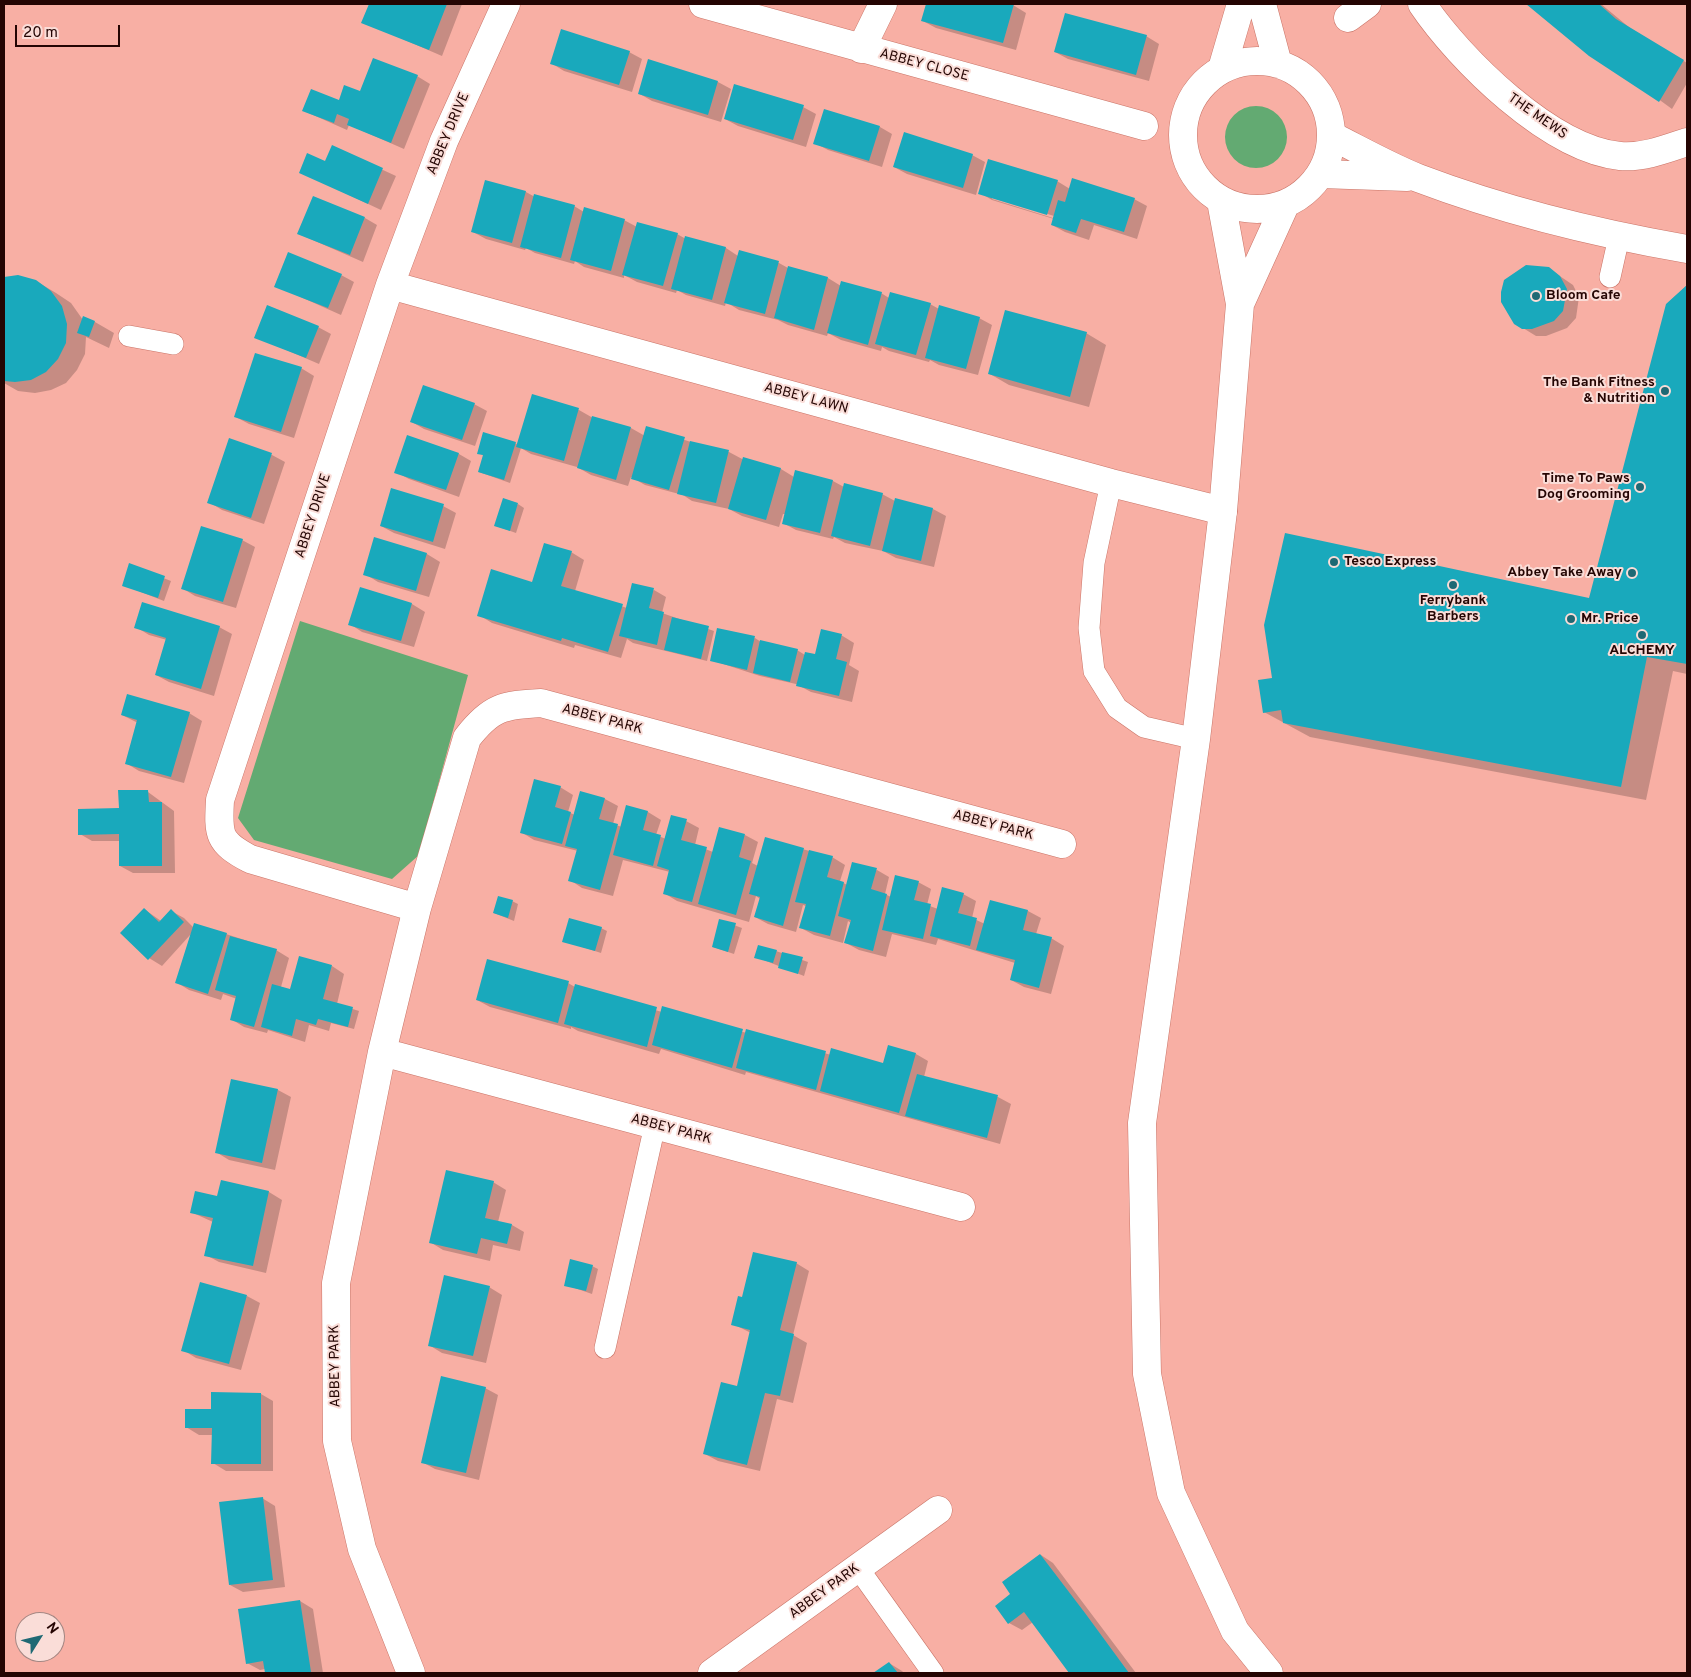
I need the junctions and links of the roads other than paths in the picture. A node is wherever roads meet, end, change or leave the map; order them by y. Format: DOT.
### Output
graph roads {
  1 [pos="506,4"];
  2 [pos="703,4"];
  3 [pos="883,4"];
  4 [pos="1241,4"];
  5 [pos="1262,4"];
  6 [pos="1422,4"];
  7 [pos="861,49"];
  8 [pos="1278,64"];
  9 [pos="1222,70"];
  10 [pos="1144,126"];
  11 [pos="1332,136"];
  12 [pos="1687,142"];
  13 [pos="1321,174"];
  14 [pos="1416,177"];
  15 [pos="1221,201"];
  16 [pos="1285,205"];
  17 [pos="1619,237"];
  18 [pos="1687,249"];
  19 [pos="1610,277"];
  20 [pos="390,285"];
  21 [pos="1240,304"];
  22 [pos="129,336"];
  23 [pos="173,344"];
  24 [pos="1111,483"];
  25 [pos="1223,511"];
  26 [pos="1196,739"];
  27 [pos="1062,844"];
  28 [pos="417,908"];
  29 [pos="382,1052"];
  30 [pos="655,1125"];
  31 [pos="960,1207"];
  32 [pos="605,1348"];
  33 [pos="938,1510"];
  34 [pos="858,1568"];
  35 [pos="411,1673"];
  36 [pos="712,1673"];
  37 [pos="933,1673"];
  38 [pos="1269,1673"];
  1 -- 20 [label="street, ABBEY DRIVE"];
  2 -- 7 [label="street, ABBEY CLOSE"];
  3 -- 7 [label="street"];
  4 -- 9 [label="street"];
  5 -- 8 [label="street"];
  6 -- 12 [label="street, THE MEWS"];
  7 -- 10 [label="street, ABBEY CLOSE"];
  8 -- 9 [label="street"];
  8 -- 11 [label="street"];
  9 -- 15 [label="street"];
  11 -- 13 [label="street"];
  11 -- 14 [label="street"];
  13 -- 14 [label="street"];
  13 -- 16 [label="street"];
  14 -- 17 [label="street"];
  15 -- 16 [label="street"];
  15 -- 21 [label="street"];
  16 -- 21 [label="street"];
  17 -- 18 [label="street"];
  17 -- 19 [label="lane"];
  20 -- 24 [label="street, ABBEY LAWN"];
  20 -- 28 [label="street, ABBEY DRIVE"];
  21 -- 25 [label="street"];
  22 -- 23 [label="lane"];
  24 -- 25 [label="street, ABBEY LAWN"];
  24 -- 26 [label="lane"];
  25 -- 26 [label="street"];
  26 -- 38 [label="street"];
  27 -- 28 [label="street, ABBEY PARK"];
  28 -- 29 [label="street, ABBEY PARK"];
  29 -- 30 [label="street, ABBEY PARK"];
  29 -- 35 [label="street, ABBEY PARK"];
  30 -- 31 [label="street, ABBEY PARK"];
  30 -- 32 [label="lane"];
  33 -- 34 [label="street, ABBEY PARK"];
  34 -- 36 [label="street, ABBEY PARK"];
  34 -- 37 [label="lane"];
}
